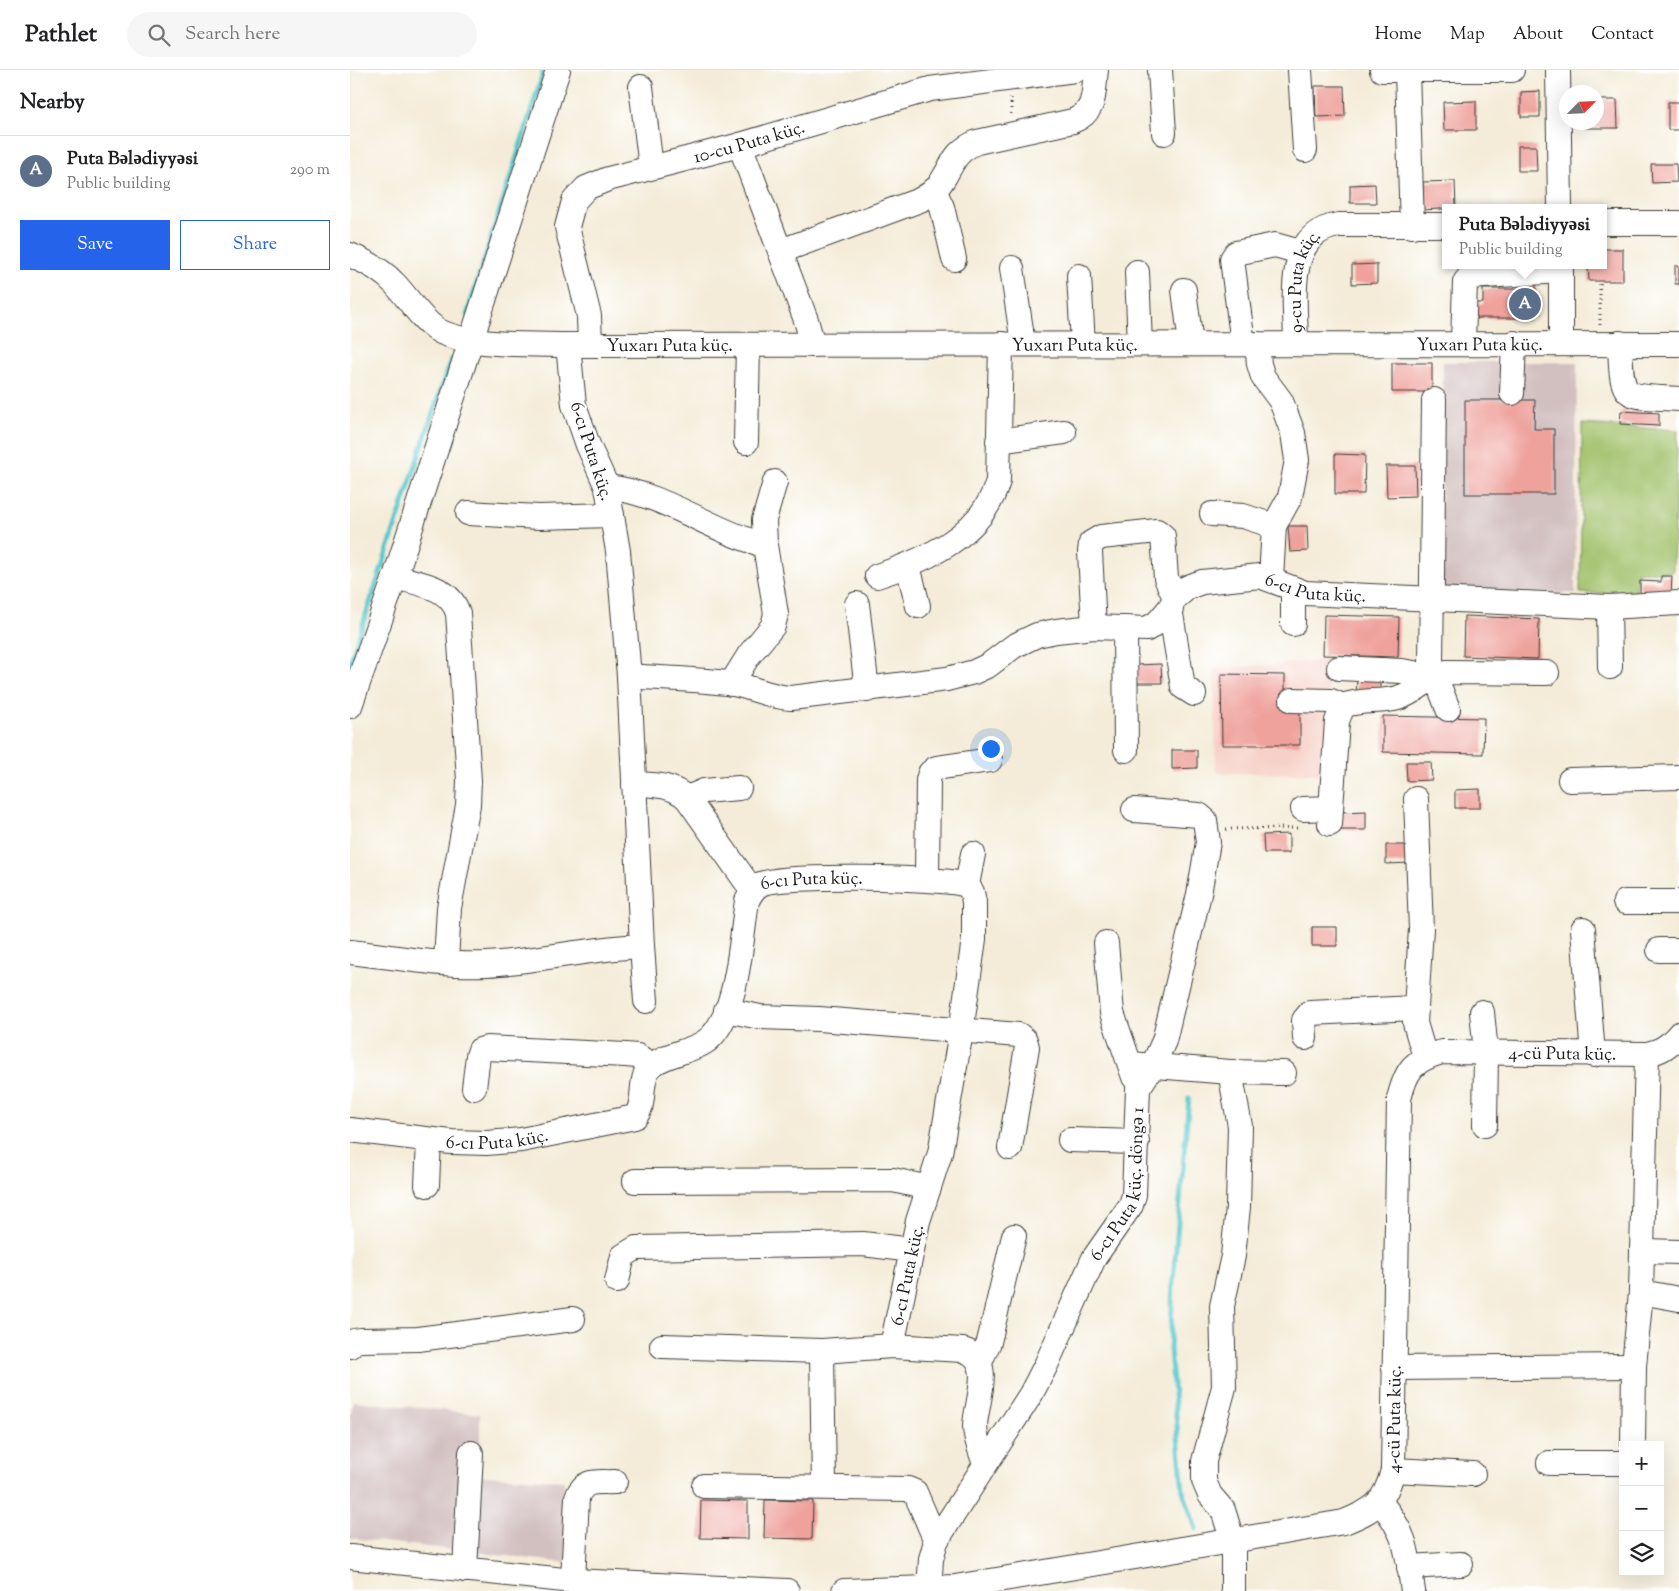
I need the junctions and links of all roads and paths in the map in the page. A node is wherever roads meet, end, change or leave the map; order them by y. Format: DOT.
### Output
graph roads {
  1 [pos="558,70"];
  2 [pos="1075,70"];
  3 [pos="1096,70"];
  4 [pos="1160,70"];
  5 [pos="1300,70"];
  6 [pos="1382,70"];
  7 [pos="1512,70"];
  8 [pos="1558,70"];
  9 [pos="1407,71"];
  10 [pos="1446,71"];
  11 [pos="1010,74"];
  12 [pos="929,80"];
  13 [pos="641,87"];
  14 [pos="1164,133"];
  15 [pos="1012,135"];
  16 [pos="740,145"];
  17 [pos="1305,150"];
  18 [pos="651,167"];
  19 [pos="934,190"];
  20 [pos="1560,204"];
  21 [pos="1607,223"];
  22 [pos="1679,223"];
  23 [pos="1442,225"];
  24 [pos="1412,226"];
  25 [pos="781,251"];
  26 [pos="1300,252"];
  27 [pos="350,255"];
  28 [pos="954,259"];
  29 [pos="1012,268"];
  30 [pos="1550,269"];
  31 [pos="1561,269"];
  32 [pos="1137,272"];
  33 [pos="1079,276"];
  34 [pos="1600,281"];
  35 [pos="1184,290"];
  36 [pos="470,339"];
  37 [pos="1463,343"];
  38 [pos="1514,343"];
  39 [pos="1562,343"];
  40 [pos="1610,343"];
  41 [pos="1012,344"];
  42 [pos="1083,344"];
  43 [pos="1140,344"];
  44 [pos="1191,344"];
  45 [pos="1250,344"];
  46 [pos="1296,344"];
  47 [pos="1679,344"];
  48 [pos="579,345"];
  49 [pos="748,345"];
  50 [pos="813,345"];
  51 [pos="1512,393"];
  52 [pos="1679,399"];
  53 [pos="1434,400"];
  54 [pos="1064,432"];
  55 [pos="998,441"];
  56 [pos="746,442"];
  57 [pos="776,482"];
  58 [pos="607,487"];
  59 [pos="468,513"];
  60 [pos="1212,514"];
  61 [pos="612,515"];
  62 [pos="1274,526"];
  63 [pos="765,545"];
  64 [pos="908,566"];
  65 [pos="877,576"];
  66 [pos="395,577"];
  67 [pos="1271,579"];
  68 [pos="1293,590"];
  69 [pos="1432,600"];
  70 [pos="1173,603"];
  71 [pos="1679,603"];
  72 [pos="857,604"];
  73 [pos="918,606"];
  74 [pos="1608,607"];
  75 [pos="1293,624"];
  76 [pos="1094,627"];
  77 [pos="1125,628"];
  78 [pos="1610,667"];
  79 [pos="1339,668"];
  80 [pos="1547,673"];
  81 [pos="629,676"];
  82 [pos="1428,679"];
  83 [pos="731,684"];
  84 [pos="867,690"];
  85 [pos="1194,694"];
  86 [pos="1292,700"];
  87 [pos="350,706"];
  88 [pos="1343,706"];
  89 [pos="1448,709"];
  90 [pos="1126,750"];
  91 [pos="990,760"];
  92 [pos="1679,777"];
  93 [pos="1570,780"];
  94 [pos="634,784"];
  95 [pos="739,788"];
  96 [pos="686,798"];
  97 [pos="1416,799"];
  98 [pos="1134,810"];
  99 [pos="1319,813"];
  100 [pos="1208,831"];
  101 [pos="973,854"];
  102 [pos="927,879"];
  103 [pos="967,885"];
  104 [pos="752,890"];
  105 [pos="1625,902"];
  106 [pos="1679,902"];
  107 [pos="1583,929"];
  108 [pos="1106,943"];
  109 [pos="642,946"];
  110 [pos="350,952"];
  111 [pos="446,962"];
  112 [pos="646,1001"];
  113 [pos="1415,1008"];
  114 [pos="726,1010"];
  115 [pos="1482,1012"];
  116 [pos="961,1032"];
  117 [pos="1679,1034"];
  118 [pos="1305,1038"];
  119 [pos="1486,1053"];
  120 [pos="1648,1054"];
  121 [pos="1593,1055"];
  122 [pos="1425,1057"];
  123 [pos="652,1065"];
  124 [pos="1141,1065"];
  125 [pos="1230,1072"];
  126 [pos="1284,1073"];
  127 [pos="474,1088"];
  128 [pos="1485,1125"];
  129 [pos="350,1130"];
  130 [pos="429,1140"];
  131 [pos="1070,1140"];
  132 [pos="1137,1142"];
  133 [pos="1010,1148"];
  134 [pos="635,1181"];
  135 [pos="427,1185"];
  136 [pos="929,1188"];
  137 [pos="1007,1234"];
  138 [pos="912,1250"];
  139 [pos="1642,1251"];
  140 [pos="1679,1252"];
  141 [pos="617,1282"];
  142 [pos="1640,1292"];
  143 [pos="1679,1299"];
  144 [pos="573,1319"];
  145 [pos="350,1346"];
  146 [pos="662,1346"];
  147 [pos="892,1346"];
  148 [pos="822,1351"];
  149 [pos="977,1357"];
  150 [pos="1634,1366"];
  151 [pos="1394,1368"];
  152 [pos="1633,1441"];
  153 [pos="471,1453"];
  154 [pos="1549,1463"];
  155 [pos="1619,1463"];
  156 [pos="985,1464"];
  157 [pos="1393,1470"];
  158 [pos="1473,1474"];
  159 [pos="615,1482"];
  160 [pos="704,1486"];
  161 [pos="824,1486"];
  162 [pos="1380,1502"];
  163 [pos="936,1541"];
  164 [pos="1233,1542"];
  165 [pos="350,1558"];
  166 [pos="1461,1564"];
  167 [pos="1409,1567"];
  168 [pos="465,1570"];
  169 [pos="573,1581"];
  170 [pos="929,1589"];
  171 [pos="787,1591"];
  172 [pos="844,1591"];
  173 [pos="1233,1591"];
  174 [pos="1413,1591"];
  1 -- 36 [label="street"];
  2 -- 11 [label="street, 10-cu Puta küç."];
  3 -- 15 [label="street"];
  4 -- 14 [label="street"];
  5 -- 17 [label="street"];
  6 -- 9 [label="street"];
  7 -- 10 [label="street"];
  8 -- 20 [label="street"];
  9 -- 10 [label="street"];
  9 -- 24 [label="street"];
  11 -- 12 [label="street, 10-cu Puta küç."];
  11 -- 15 [label="path"];
  12 -- 16 [label="street, 10-cu Puta küç."];
  13 -- 18 [label="street"];
  15 -- 19 [label="street"];
  16 -- 18 [label="street, 10-cu Puta küç."];
  16 -- 25 [label="street"];
  18 -- 48 [label="street, 10-cu Puta küç."];
  19 -- 25 [label="street"];
  19 -- 28 [label="street"];
  21 -- 22 [label="street"];
  23 -- 24 [label="street, 9-cu Puta küç."];
  24 -- 26 [label="street, 9-cu Puta küç."];
  25 -- 50 [label="street"];
  26 -- 45 [label="street"];
  26 -- 46 [label="street, 9-cu Puta küç."];
  27 -- 36 [label="street, Yuxarı Puta küç."];
  29 -- 41 [label="street"];
  30 -- 37 [label="street"];
  31 -- 39 [label="street"];
  32 -- 43 [label="street"];
  33 -- 42 [label="street"];
  34 -- 40 [label="path"];
  35 -- 44 [label="street"];
  36 -- 48 [label="street, Yuxarı Puta küç."];
  36 -- 66 [label="street"];
  37 -- 38 [label="street, Yuxarı Puta küç."];
  37 -- 46 [label="street, Yuxarı Puta küç."];
  38 -- 39 [label="street, Yuxarı Puta küç."];
  38 -- 51 [label="street"];
  39 -- 40 [label="street, Yuxarı Puta küç."];
  40 -- 47 [label="street, Yuxarı Puta küç."];
  40 -- 52 [label="street"];
  41 -- 42 [label="street, Yuxarı Puta küç."];
  41 -- 50 [label="street, Yuxarı Puta küç."];
  41 -- 55 [label="street"];
  42 -- 43 [label="street, Yuxarı Puta küç."];
  43 -- 44 [label="street, Yuxarı Puta küç."];
  44 -- 45 [label="street, Yuxarı Puta küç."];
  45 -- 46 [label="street, Yuxarı Puta küç."];
  45 -- 62 [label="street"];
  48 -- 49 [label="street, Yuxarı Puta küç."];
  48 -- 58 [label="street, 6-cı Puta küç."];
  49 -- 50 [label="street, Yuxarı Puta küç."];
  49 -- 56 [label="street"];
  53 -- 69 [label="street"];
  54 -- 55 [label="street"];
  55 -- 64 [label="street"];
  57 -- 63 [label="street"];
  58 -- 61 [label="street, 6-cı Puta küç."];
  58 -- 63 [label="street"];
  59 -- 61 [label="street"];
  60 -- 62 [label="street"];
  61 -- 81 [label="street, 6-cı Puta küç."];
  62 -- 67 [label="street"];
  63 -- 83 [label="street"];
  64 -- 65 [label="street"];
  64 -- 73 [label="street"];
  66 -- 87 [label="street"];
  66 -- 111 [label="street"];
  67 -- 68 [label="street, 6-cı Puta küç."];
  67 -- 70 [label="street, 6-cı Puta küç."];
  68 -- 69 [label="street, 6-cı Puta küç."];
  68 -- 75 [label="street"];
  69 -- 74 [label="street, 6-cı Puta küç."];
  69 -- 82 [label="street"];
  70 -- 76 [label="street"];
  70 -- 77 [label="street, 6-cı Puta küç."];
  70 -- 85 [label="street"];
  71 -- 74 [label="street, 6-cı Puta küç."];
  72 -- 84 [label="street"];
  74 -- 78 [label="street"];
  76 -- 77 [label="street, 6-cı Puta küç."];
  76 -- 84 [label="street, 6-cı Puta küç."];
  77 -- 90 [label="street"];
  79 -- 82 [label="street"];
  80 -- 82 [label="street"];
  81 -- 83 [label="street, 6-cı Puta küç."];
  81 -- 94 [label="street, 6-cı Puta küç."];
  82 -- 88 [label="street"];
  82 -- 89 [label="street"];
  83 -- 84 [label="street, 6-cı Puta küç."];
  86 -- 88 [label="street"];
  88 -- 99 [label="street"];
  91 -- 102 [label="street"];
  92 -- 93 [label="street"];
  94 -- 96 [label="street"];
  94 -- 109 [label="street, 6-cı Puta küç."];
  95 -- 96 [label="street"];
  96 -- 104 [label="street"];
  97 -- 113 [label="street"];
  98 -- 100 [label="street"];
  99 -- 100 [label="path"];
  100 -- 124 [label="street, 6-cı Puta küç. döngə 1"];
  101 -- 103 [label="street"];
  102 -- 103 [label="street, 6-cı Puta küç."];
  102 -- 104 [label="street, 6-cı Puta küç."];
  103 -- 116 [label="street, 6-cı Puta küç."];
  104 -- 114 [label="street, 6-cı Puta küç."];
  105 -- 106 [label="street"];
  107 -- 121 [label="street"];
  108 -- 124 [label="street"];
  109 -- 111 [label="street"];
  109 -- 112 [label="street, 6-cı Puta küç."];
  110 -- 111 [label="street"];
  113 -- 118 [label="street"];
  113 -- 122 [label="street"];
  114 -- 116 [label="street"];
  114 -- 123 [label="street, 6-cı Puta küç."];
  115 -- 119 [label="street"];
  116 -- 133 [label="street"];
  116 -- 136 [label="street, 6-cı Puta küç."];
  117 -- 120 [label="street, 4-cü Puta küç."];
  119 -- 121 [label="street, 4-cü Puta küç."];
  119 -- 122 [label="street, 4-cü Puta küç."];
  119 -- 128 [label="street"];
  120 -- 121 [label="street, 4-cü Puta küç."];
  120 -- 139 [label="street"];
  122 -- 151 [label="street, 4-cü Puta küç."];
  123 -- 127 [label="street"];
  123 -- 130 [label="street, 6-cı Puta küç."];
  124 -- 125 [label="street"];
  124 -- 132 [label="street, 6-cı Puta küç. döngə 1"];
  125 -- 126 [label="street"];
  125 -- 164 [label="street"];
  129 -- 130 [label="street, 6-cı Puta küç."];
  130 -- 135 [label="street"];
  131 -- 132 [label="street"];
  132 -- 156 [label="street, 6-cı Puta küç. döngə 1"];
  134 -- 136 [label="street"];
  136 -- 138 [label="street, 6-cı Puta küç."];
  137 -- 149 [label="street"];
  138 -- 141 [label="street"];
  138 -- 147 [label="street, 6-cı Puta küç."];
  139 -- 140 [label="street"];
  139 -- 142 [label="street"];
  142 -- 143 [label="street"];
  142 -- 150 [label="street"];
  144 -- 145 [label="street"];
  146 -- 148 [label="street"];
  147 -- 148 [label="street"];
  147 -- 149 [label="street"];
  148 -- 161 [label="street"];
  149 -- 156 [label="street"];
  150 -- 151 [label="street"];
  150 -- 152 [label="street"];
  151 -- 157 [label="street, 4-cü Puta küç."];
  153 -- 168 [label="street"];
  154 -- 155 [label="street"];
  156 -- 163 [label="street, 6-cı Puta küç. döngə 1"];
  157 -- 158 [label="street"];
  157 -- 162 [label="street, 4-cü Puta küç."];
  159 -- 169 [label="street"];
  160 -- 161 [label="street"];
  161 -- 163 [label="street"];
  162 -- 164 [label="street"];
  162 -- 167 [label="street"];
  163 -- 170 [label="street, 6-cı Puta küç. döngə 1"];
  164 -- 170 [label="street"];
  164 -- 173 [label="street"];
  165 -- 168 [label="street"];
  166 -- 167 [label="street"];
  167 -- 174 [label="street"];
  168 -- 169 [label="street"];
  169 -- 171 [label="street"];
  170 -- 172 [label="street"];
}
